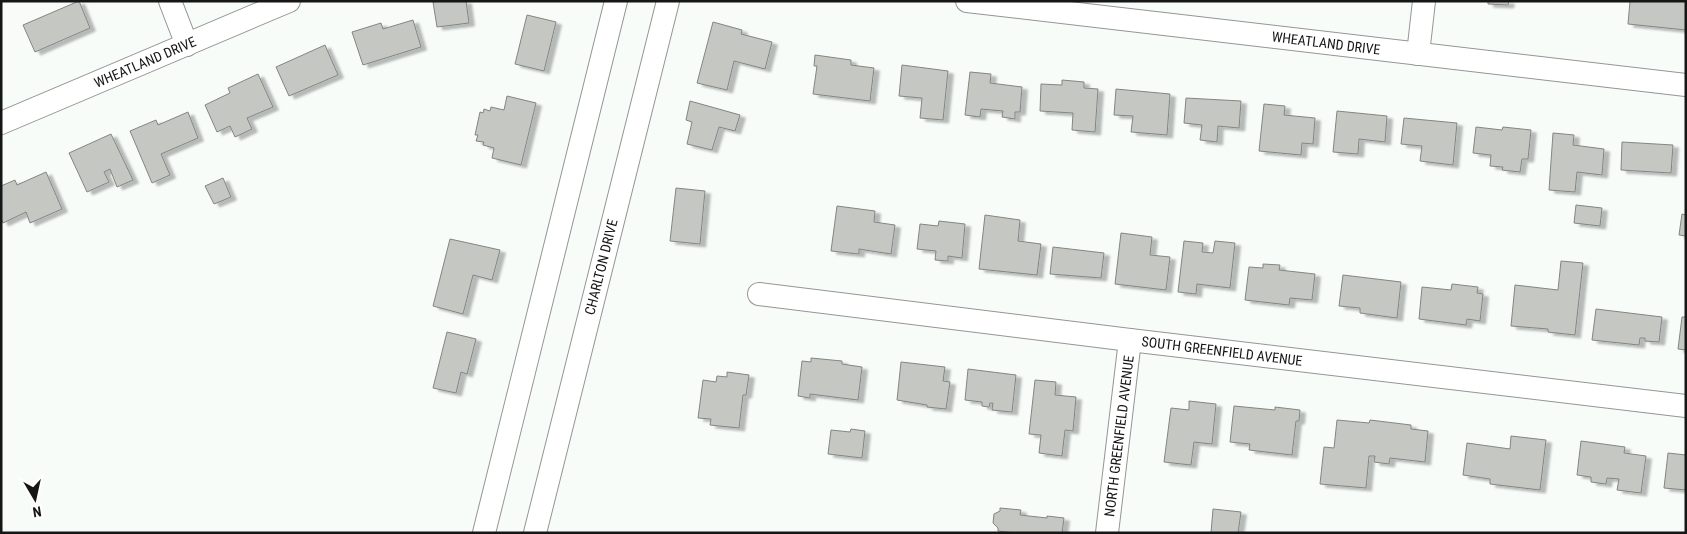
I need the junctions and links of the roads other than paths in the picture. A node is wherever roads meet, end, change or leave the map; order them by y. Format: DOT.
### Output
graph roads {
  1 [pos="170,1"];
  2 [pos="288,1"];
  3 [pos="616,1"];
  4 [pos="668,1"];
  5 [pos="967,1"];
  6 [pos="1424,1"];
  7 [pos="1034,5"];
  8 [pos="188,45"];
  9 [pos="1418,54"];
  10 [pos="1686,84"];
  11 [pos="1,123"];
  12 [pos="759,294"];
  13 [pos="1130,340"];
  14 [pos="1686,406"];
  15 [pos="484,533"];
  16 [pos="535,533"];
  17 [pos="1107,533"];
  1 -- 8 [label="street"];
  2 -- 8 [label="street, WHEATLAND DRIVE"];
  3 -- 15 [label="street"];
  4 -- 16 [label="street, CHARLTON DRIVE"];
  5 -- 7 [label="street, WHEATLAND DRIVE"];
  6 -- 9 [label="street"];
  7 -- 9 [label="street, WHEATLAND DRIVE"];
  8 -- 11 [label="street, WHEATLAND DRIVE"];
  9 -- 10 [label="street, WHEATLAND DRIVE"];
  12 -- 13 [label="street, SOUTH GREENFIELD AVENUE"];
  13 -- 14 [label="street, SOUTH GREENFIELD AVENUE"];
  13 -- 17 [label="street, NORTH GREENFIELD AVENUE"];
}
